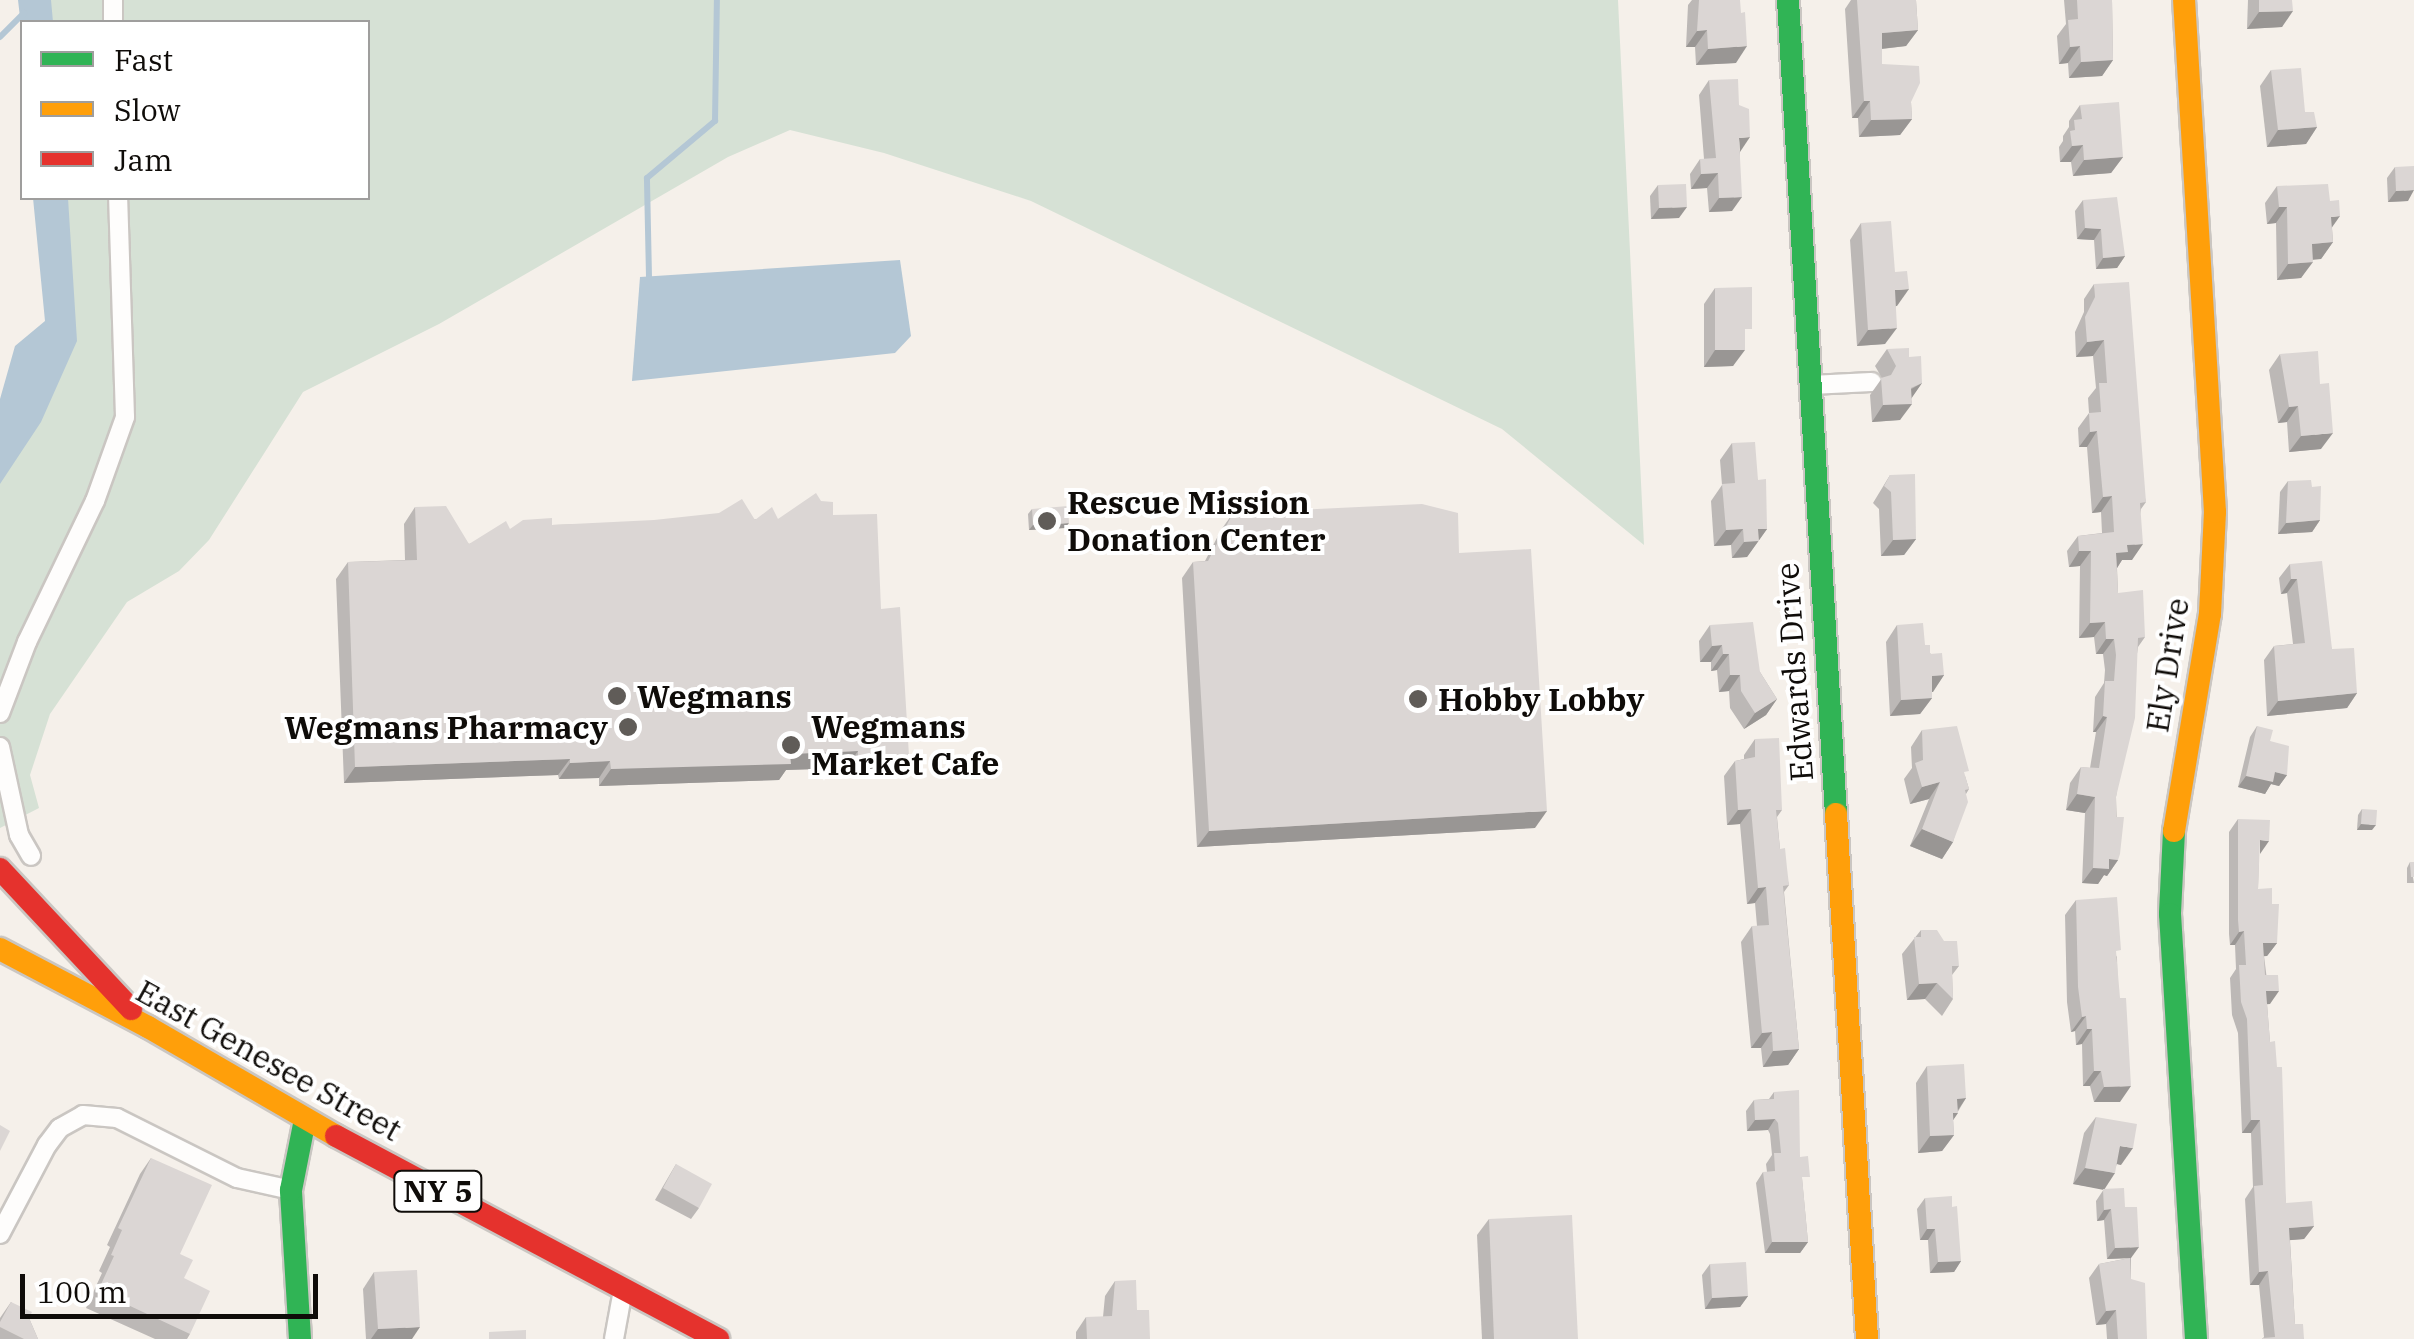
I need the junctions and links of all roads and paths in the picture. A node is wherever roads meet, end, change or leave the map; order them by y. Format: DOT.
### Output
graph roads {
  1 [pos="1788,0"];
  2 [pos="2184,0"];
  3 [pos="118,200"];
  4 [pos="1872,382"];
  5 [pos="1810,385"];
  6 [pos="0,712"];
  7 [pos="0,747"];
  8 [pos="31,856"];
  9 [pos="0,869"];
  10 [pos="0,949"];
  11 [pos="148,1027"];
  12 [pos="305,1120"];
  13 [pos="290,1190"];
  14 [pos="0,1234"];
  15 [pos="623,1290"];
  16 [pos="300,1339"];
  17 [pos="614,1339"];
  18 [pos="718,1339"];
  19 [pos="1867,1339"];
  20 [pos="2196,1339"];
  1 -- 5 [label="main road, Edwards Drive"];
  2 -- 20 [label="main road, Ely Drive"];
  3 -- 6 [label="street"];
  4 -- 5 [label="street"];
  5 -- 19 [label="main road, Edwards Drive"];
  7 -- 8 [label="street"];
  9 -- 11 [label="main road"];
  10 -- 11 [label="main road, East Genesee Street / NY 5"];
  11 -- 12 [label="main road, East Genesee Street / NY 5"];
  12 -- 13 [label="main road"];
  12 -- 15 [label="main road, East Genesee Street / NY 5"];
  13 -- 14 [label="street"];
  13 -- 16 [label="main road"];
  15 -- 17 [label="street"];
  15 -- 18 [label="main road, East Genesee Street / NY 5"];
}
